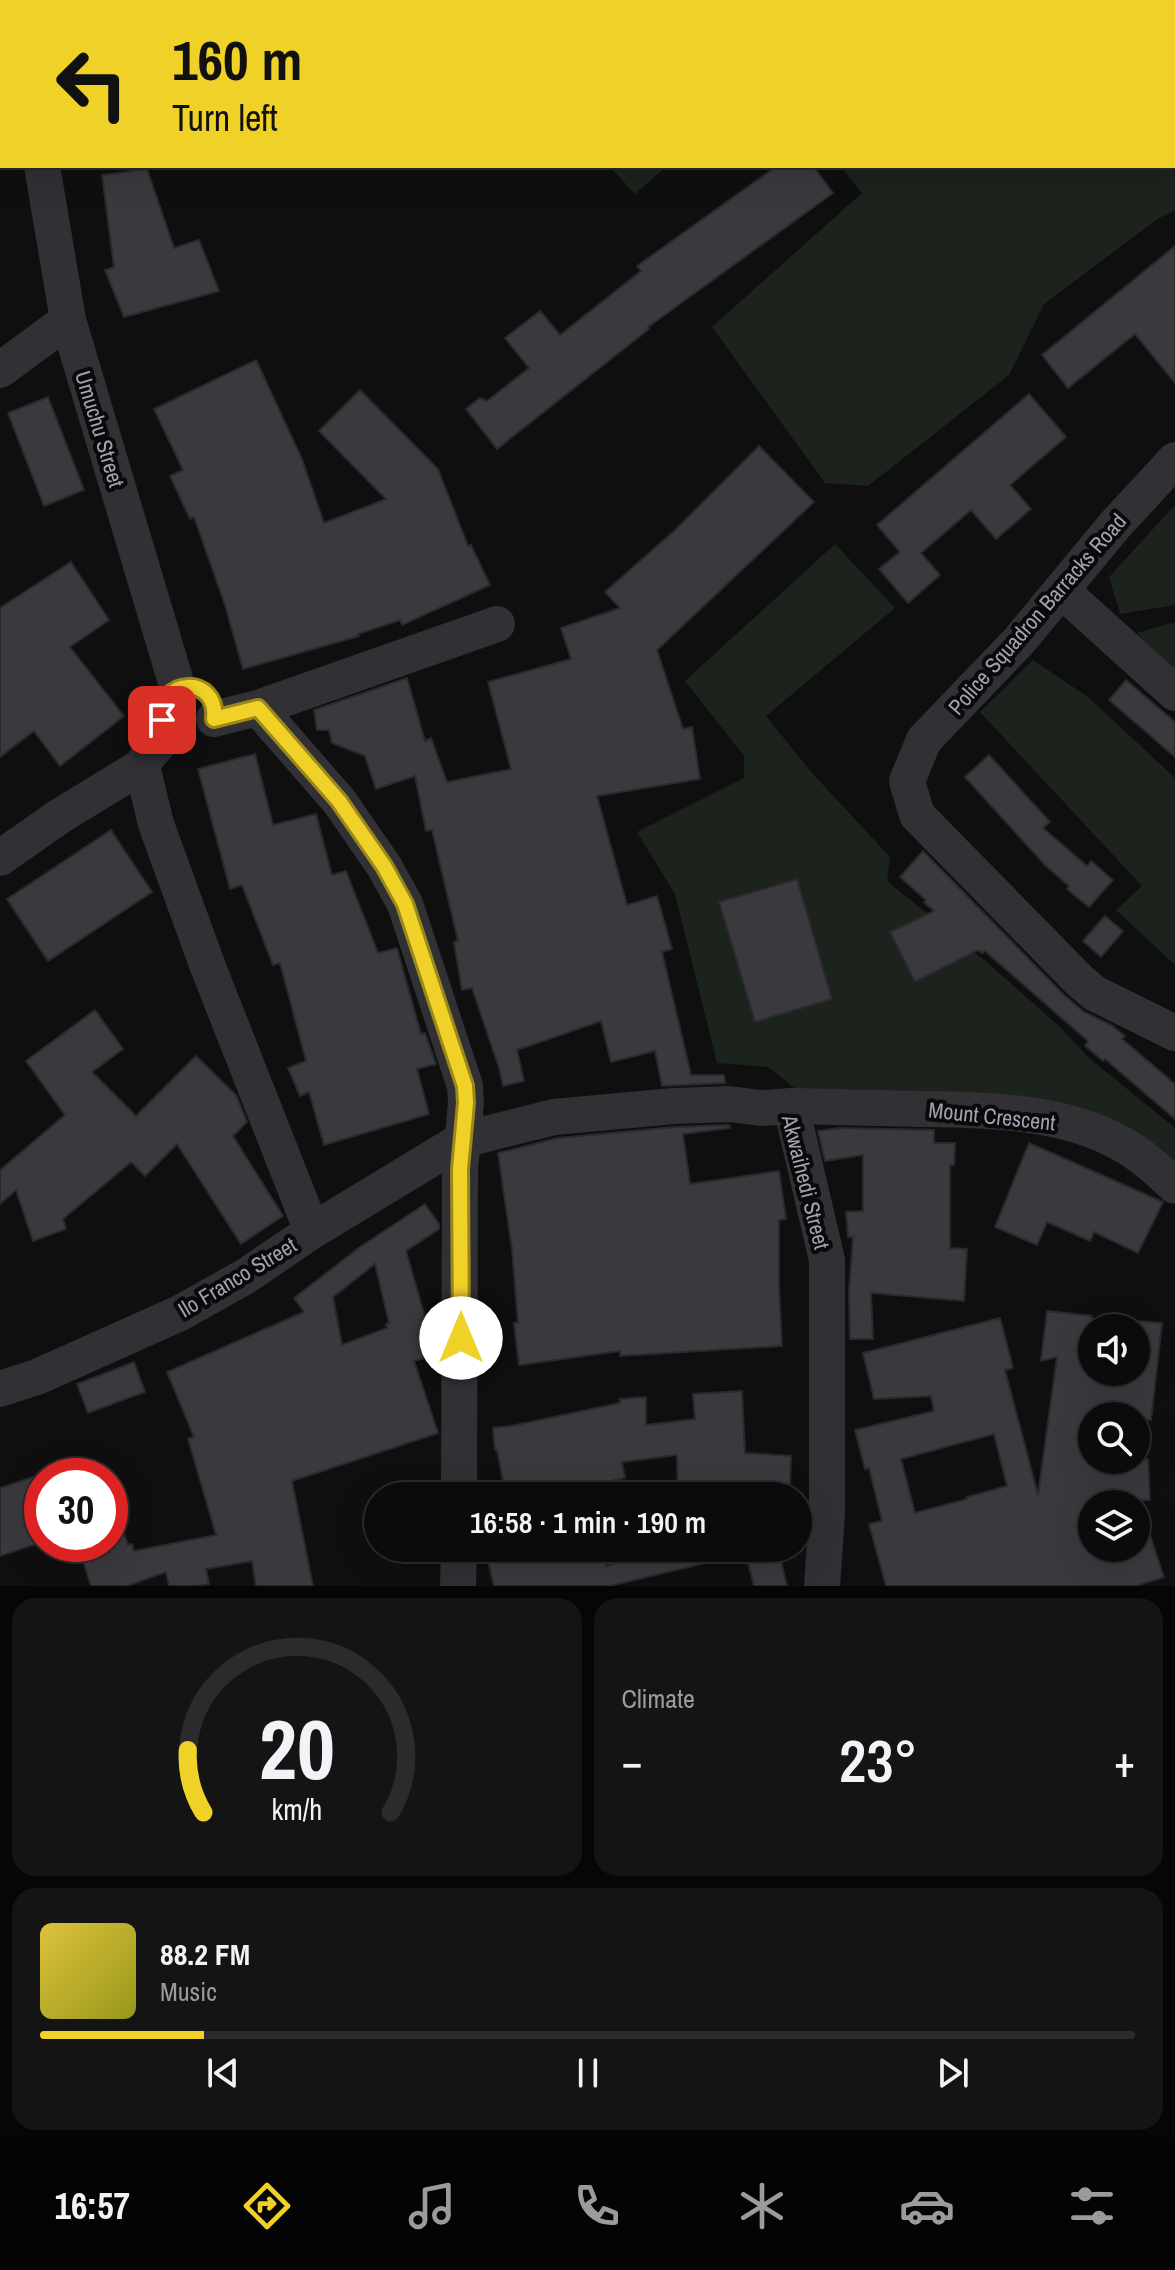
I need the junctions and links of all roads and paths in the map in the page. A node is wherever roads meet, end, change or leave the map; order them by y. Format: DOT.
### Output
graph roads {
  1 [pos="42,168"];
  2 [pos="68,320"];
  3 [pos="0,370"];
  4 [pos="1175,460"];
  5 [pos="1061,590"];
  6 [pos="497,624"];
  7 [pos="178,689"];
  8 [pos="1175,693"];
  9 [pos="258,708"];
  10 [pos="214,719"];
  11 [pos="169,732"];
  12 [pos="142,766"];
  13 [pos="0,858"];
  14 [pos="1175,1033"];
  15 [pos="791,1106"];
  16 [pos="462,1140"];
  17 [pos="1175,1186"];
  18 [pos="312,1231"];
  19 [pos="0,1389"];
  20 [pos="459,1482"];
  21 [pos="459,1562"];
  22 [pos="458,1586"];
  23 [pos="822,1586"];
  1 -- 2 [label="street, Umuchu Street"];
  2 -- 3 [label="street"];
  2 -- 7 [label="street, Umuchu Street"];
  4 -- 5 [label="street, Police Squadron Barracks Road"];
  5 -- 8 [label="street"];
  5 -- 14 [label="street, Police Squadron Barracks Road"];
  6 -- 9 [label="street"];
  7 -- 10 [label="street"];
  7 -- 11 [label="street"];
  9 -- 10 [label="street"];
  9 -- 16 [label="street"];
  10 -- 11 [label="street"];
  11 -- 12 [label="street"];
  12 -- 13 [label="street"];
  12 -- 18 [label="street"];
  15 -- 16 [label="street, Akwaihedi Street"];
  15 -- 17 [label="street, Mount Crescent"];
  15 -- 23 [label="street, Akwaihedi Street"];
  16 -- 18 [label="street, Ilo Franco Street"];
  16 -- 20 [label="street"];
  18 -- 19 [label="street, Ilo Franco Street"];
  21 -- 22 [label="street"];
}
